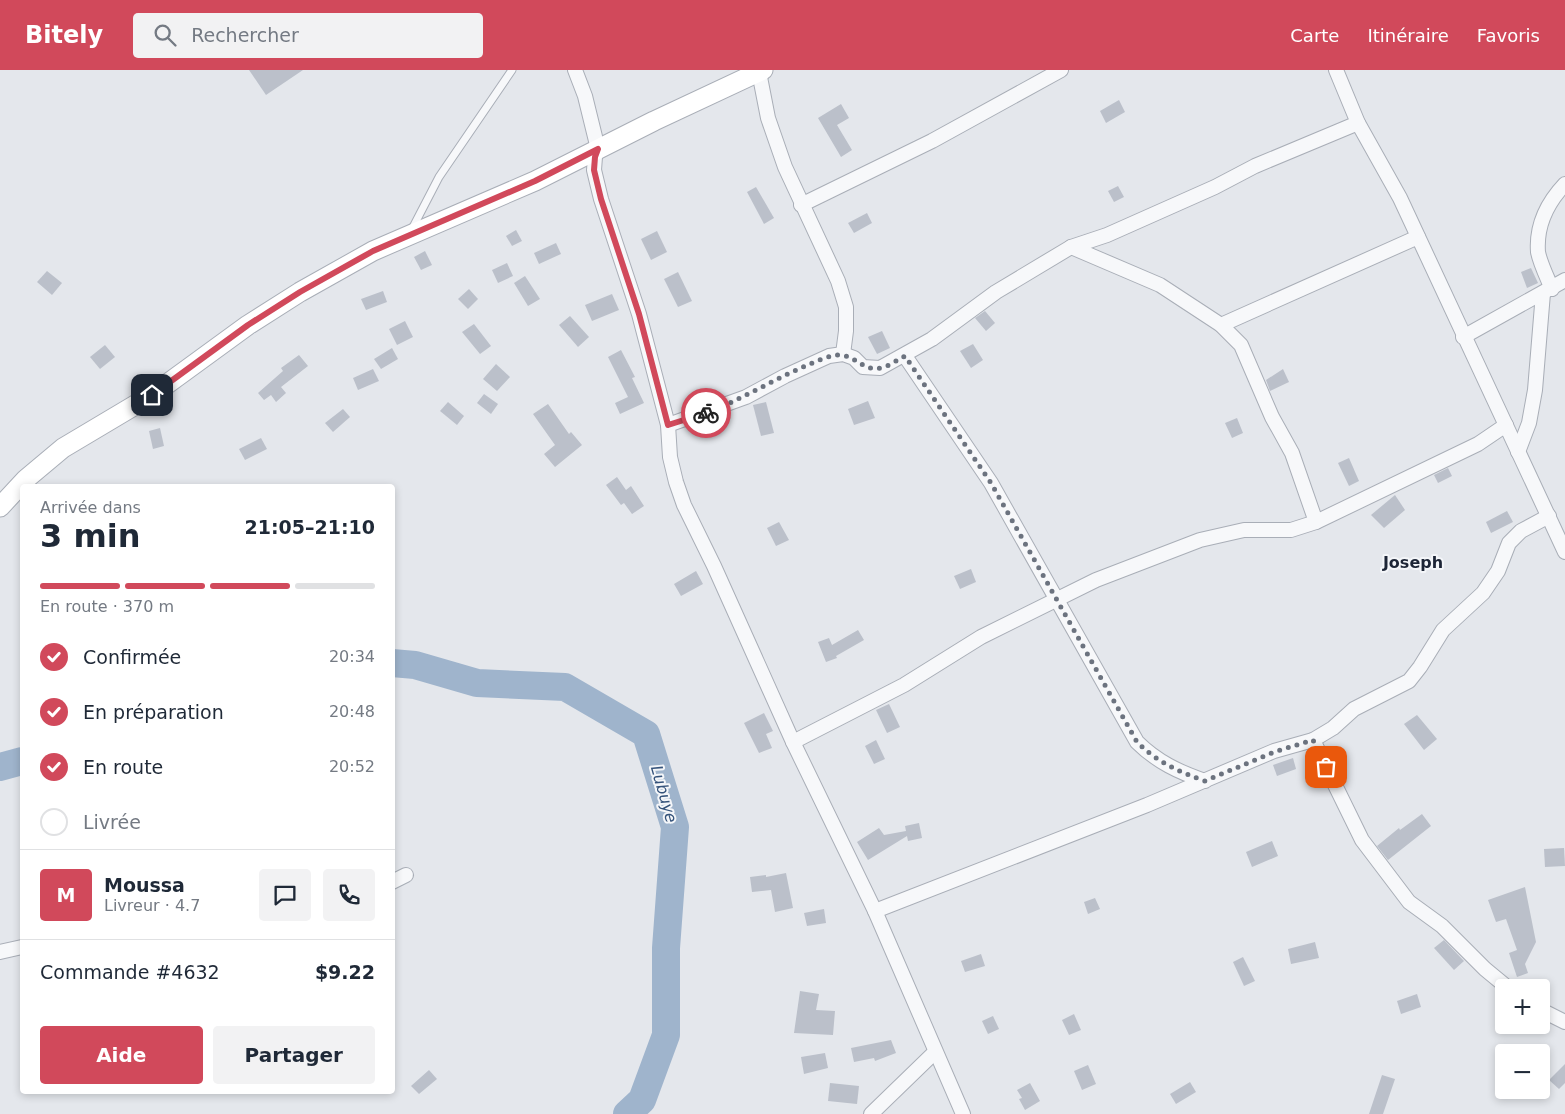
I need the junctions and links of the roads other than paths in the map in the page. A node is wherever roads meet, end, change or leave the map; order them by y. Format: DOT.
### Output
graph roads {
  1 [pos="512,70"];
  2 [pos="575,70"];
  3 [pos="759,70"];
  4 [pos="1062,70"];
  5 [pos="1336,70"];
  6 [pos="1358,123"];
  7 [pos="598,149"];
  8 [pos="1565,184"];
  9 [pos="801,205"];
  10 [pos="409,234"];
  11 [pos="1418,237"];
  12 [pos="1071,247"];
  13 [pos="1565,280"];
  14 [pos="1547,291"];
  15 [pos="1221,325"];
  16 [pos="1463,337"];
  17 [pos="843,354"];
  18 [pos="905,356"];
  19 [pos="668,425"];
  20 [pos="1506,425"];
  21 [pos="1518,452"];
  22 [pos="21,484"];
  23 [pos="20,485"];
  24 [pos="0,506"];
  25 [pos="1549,516"];
  26 [pos="1316,522"];
  27 [pos="1565,552"];
  28 [pos="1057,598"];
  29 [pos="1313,740"];
  30 [pos="793,742"];
  31 [pos="1205,781"];
  32 [pos="406,875"];
  33 [pos="395,880"];
  34 [pos="875,911"];
  35 [pos="20,947"];
  36 [pos="0,952"];
  37 [pos="1497,979"];
  38 [pos="1550,1014"];
  39 [pos="1565,1022"];
  40 [pos="935,1052"];
  41 [pos="871,1114"];
  42 [pos="963,1114"];
  1 -- 10 [label="lane"];
  2 -- 7 [label="street"];
  3 -- 7 [label="street"];
  3 -- 9 [label="street"];
  4 -- 9 [label="street"];
  5 -- 6 [label="street"];
  6 -- 11 [label="street"];
  6 -- 12 [label="street"];
  7 -- 10 [label="street"];
  7 -- 19 [label="street"];
  8 -- 14 [label="street"];
  9 -- 17 [label="street"];
  10 -- 22 [label="street"];
  11 -- 15 [label="street"];
  11 -- 16 [label="street"];
  12 -- 15 [label="street"];
  12 -- 18 [label="street"];
  13 -- 14 [label="street"];
  14 -- 16 [label="street"];
  14 -- 21 [label="street"];
  15 -- 26 [label="street"];
  16 -- 20 [label="street"];
  17 -- 18 [label="street"];
  17 -- 19 [label="street"];
  18 -- 28 [label="street"];
  19 -- 30 [label="street"];
  20 -- 21 [label="street"];
  20 -- 26 [label="street"];
  21 -- 25 [label="street"];
  23 -- 24 [label="street"];
  25 -- 27 [label="street"];
  25 -- 29 [label="street"];
  26 -- 28 [label="street"];
  28 -- 30 [label="street"];
  28 -- 31 [label="street"];
  29 -- 31 [label="street"];
  29 -- 37 [label="street"];
  30 -- 34 [label="street"];
  31 -- 34 [label="street"];
  32 -- 33 [label="street"];
  34 -- 40 [label="street"];
  35 -- 36 [label="street"];
  38 -- 39 [label="street"];
  40 -- 41 [label="street"];
  40 -- 42 [label="street"];
}
